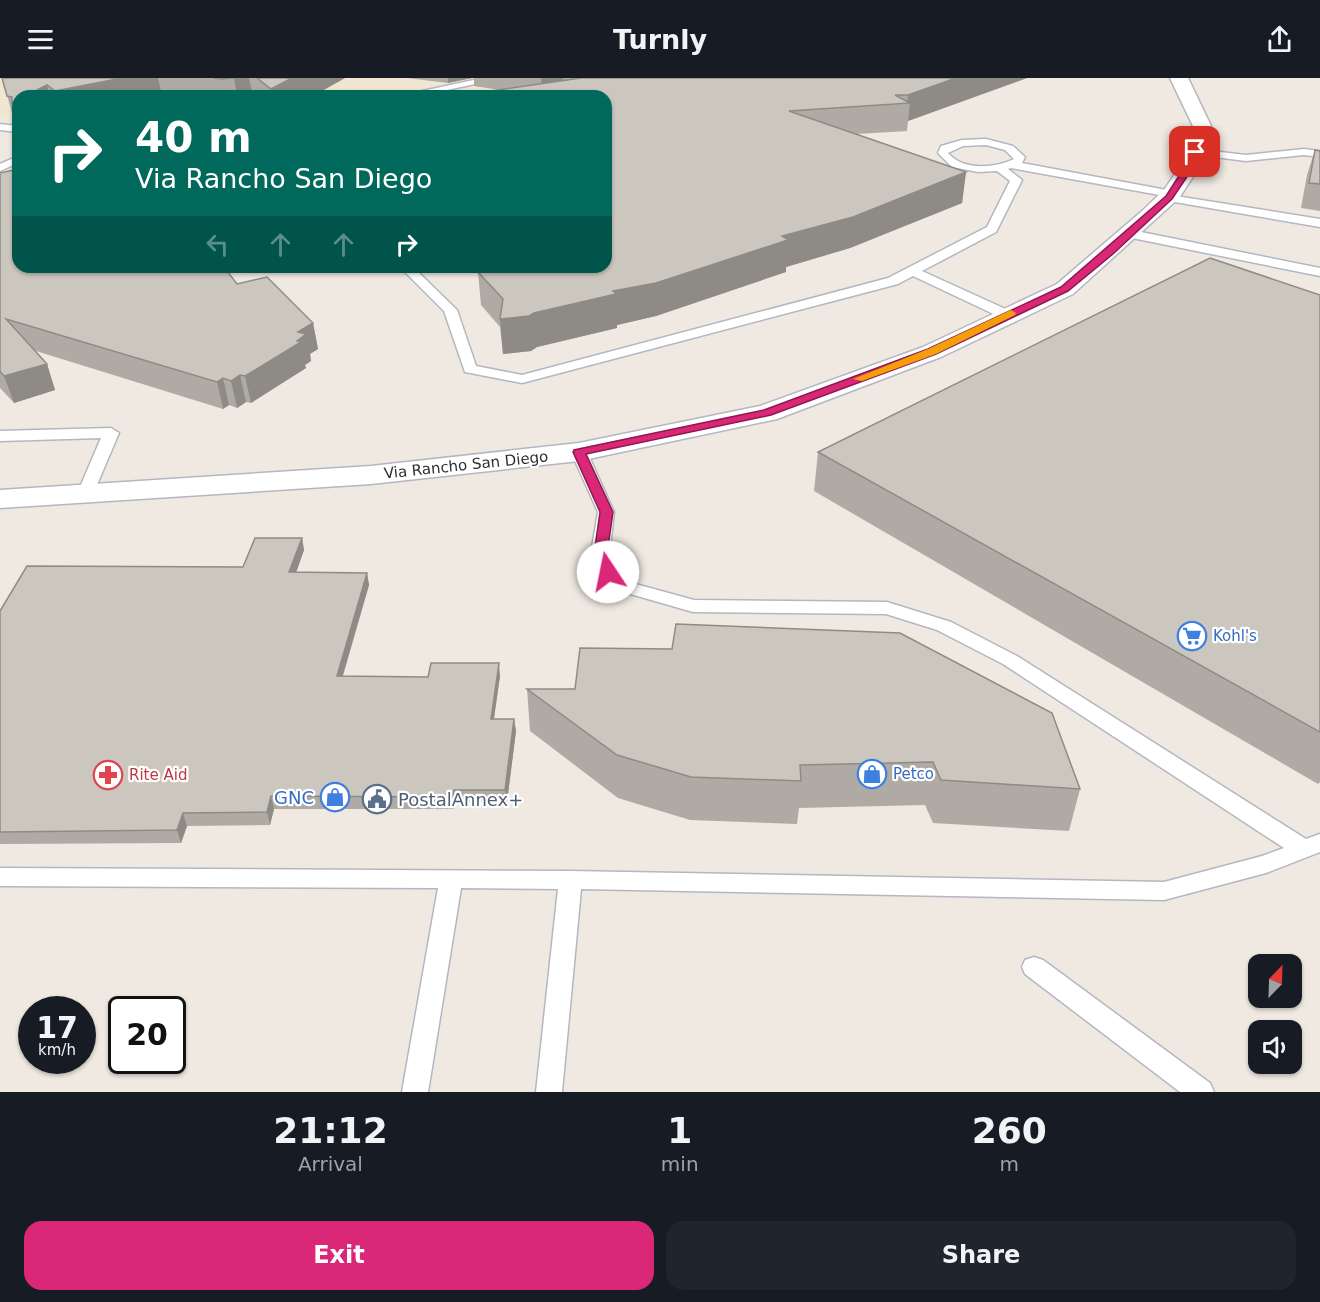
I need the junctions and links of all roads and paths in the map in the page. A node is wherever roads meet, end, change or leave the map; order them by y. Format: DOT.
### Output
graph roads {
  1 [pos="498,78"];
  2 [pos="1179,78"];
  3 [pos="435,90"];
  4 [pos="1195,152"];
  5 [pos="1320,154"];
  6 [pos="1007,167"];
  7 [pos="1170,196"];
  8 [pos="1320,223"];
  9 [pos="1131,234"];
  10 [pos="913,271"];
  11 [pos="1320,272"];
  12 [pos="412,273"];
  13 [pos="1007,315"];
  14 [pos="0,436"];
  15 [pos="579,452"];
  16 [pos="85,494"];
  17 [pos="0,499"];
  18 [pos="1311,846"];
  19 [pos="0,877"];
  20 [pos="451,879"];
  21 [pos="570,880"];
  22 [pos="1034,967"];
  23 [pos="415,1092"];
  24 [pos="549,1092"];
  25 [pos="1200,1092"];
  1 -- 3 [label="lane"];
  2 -- 4 [label="street, Via Rancho San Diego"];
  4 -- 5 [label="lane"];
  4 -- 7 [label="street, Via Rancho San Diego"];
  6 -- 6 [label="lane"];
  6 -- 7 [label="lane"];
  6 -- 10 [label="lane"];
  7 -- 8 [label="lane"];
  7 -- 9 [label="street, Via Rancho San Diego"];
  9 -- 11 [label="lane"];
  9 -- 13 [label="street, Via Rancho San Diego"];
  10 -- 12 [label="lane"];
  10 -- 13 [label="lane"];
  13 -- 15 [label="street, Via Rancho San Diego"];
  14 -- 16 [label="lane"];
  15 -- 16 [label="street, Via Rancho San Diego"];
  15 -- 18 [label="lane"];
  16 -- 17 [label="street, Via Rancho San Diego"];
  18 -- 21 [label="lane"];
  19 -- 20 [label="lane"];
  20 -- 21 [label="lane"];
  20 -- 23 [label="lane"];
  21 -- 24 [label="lane"];
  22 -- 25 [label="lane"];
}
